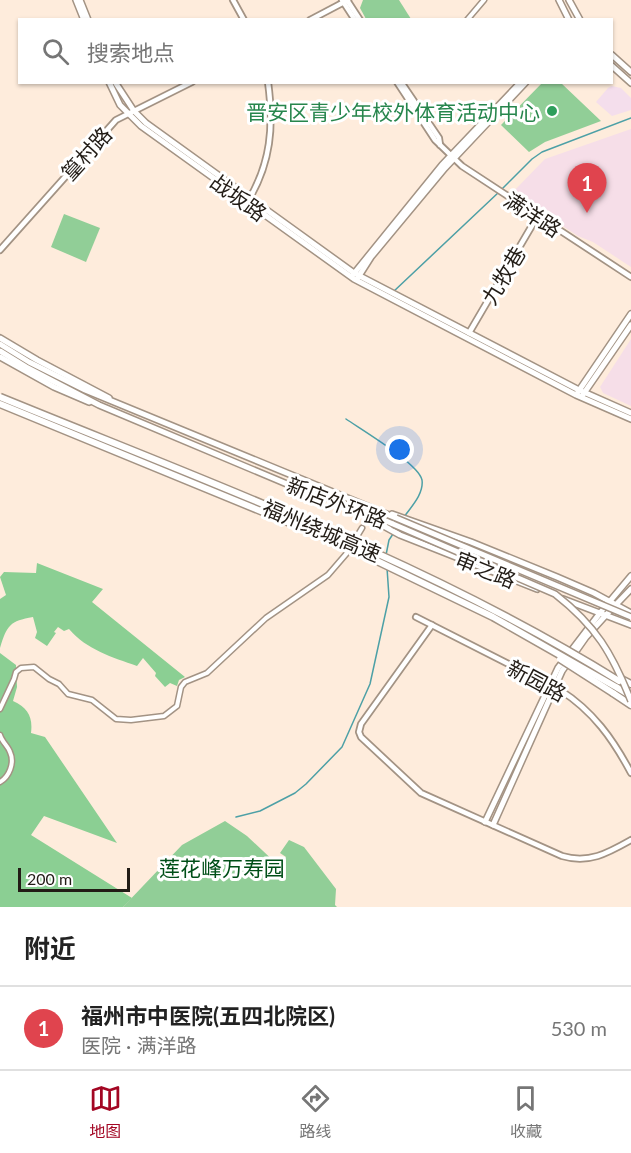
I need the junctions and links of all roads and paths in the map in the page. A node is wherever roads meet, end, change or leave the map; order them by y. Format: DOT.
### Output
graph roads {
  1 [pos="78,0"];
  2 [pos="233,0"];
  3 [pos="346,0"];
  4 [pos="484,0"];
  5 [pos="560,0"];
  6 [pos="569,0"];
  7 [pos="83,18"];
  8 [pos="87,18"];
  9 [pos="243,18"];
  10 [pos="314,18"];
  11 [pos="356,18"];
  12 [pos="469,18"];
  13 [pos="568,18"];
  14 [pos="579,18"];
  15 [pos="613,56"];
  16 [pos="613,67"];
  17 [pos="631,72"];
  18 [pos="631,83"];
  19 [pos="110,84"];
  20 [pos="115,84"];
  21 [pos="188,84"];
  22 [pos="268,84"];
  23 [pos="400,84"];
  24 [pos="518,84"];
  25 [pos="524,84"];
  26 [pos="134,111"];
  27 [pos="127,114"];
  28 [pos="453,157"];
  29 [pos="248,201"];
  30 [pos="537,217"];
  31 [pos="0,250"];
  32 [pos="355,277"];
  33 [pos="631,277"];
  34 [pos="395,298"];
  35 [pos="631,314"];
  36 [pos="631,325"];
  37 [pos="469,333"];
  38 [pos="0,338"];
  39 [pos="0,344"];
  40 [pos="0,351"];
  41 [pos="0,357"];
  42 [pos="580,394"];
  43 [pos="0,397"];
  44 [pos="115,401"];
  45 [pos="0,404"];
  46 [pos="99,405"];
  47 [pos="631,413"];
  48 [pos="631,419"];
  49 [pos="346,504"];
  50 [pos="396,519"];
  51 [pos="362,528"];
  52 [pos="631,576"];
  53 [pos="631,589"];
  54 [pos="609,602"];
  55 [pos="615,606"];
  56 [pos="603,614"];
  57 [pos="631,615"];
  58 [pos="416,617"];
  59 [pos="631,625"];
  60 [pos="432,626"];
  61 [pos="617,685"];
  62 [pos="552,686"];
  63 [pos="631,687"];
  64 [pos="631,696"];
  65 [pos="631,703"];
  66 [pos="0,709"];
  67 [pos="0,735"];
  68 [pos="631,773"];
  69 [pos="0,782"];
  70 [pos="485,822"];
  71 [pos="492,825"];
  72 [pos="631,840"];
  1 -- 7 [label="main road"];
  1 -- 8 [label="main road"];
  2 -- 9 [label="street"];
  3 -- 10 [label="street"];
  3 -- 11 [label="street"];
  4 -- 12 [label="street"];
  5 -- 13 [label="main road"];
  6 -- 14 [label="main road"];
  15 -- 17 [label="main road"];
  16 -- 18 [label="main road"];
  19 -- 27 [label="main road, 战坂路"];
  20 -- 26 [label="main road, 战坂路"];
  21 -- 26 [label="street, 篁村路"];
  22 -- 29 [label="street"];
  23 -- 28 [label="street, 满洋路"];
  24 -- 28 [label="main road"];
  25 -- 28 [label="main road"];
  26 -- 27 [label="street, 篁村路"];
  26 -- 29 [label="main road, 战坂路"];
  27 -- 29 [label="main road, 战坂路"];
  27 -- 31 [label="street, 篁村路"];
  28 -- 30 [label="street, 满洋路"];
  28 -- 32 [label="main road"];
  29 -- 32 [label="main road, 战坂路"];
  30 -- 33 [label="street, 满洋路"];
  30 -- 37 [label="street, 九牧巷"];
  32 -- 34 [label="main road, 战坂路"];
  34 -- 37 [label="main road"];
  34 -- 42 [label="main road"];
  35 -- 42 [label="main road"];
  36 -- 42 [label="main road"];
  37 -- 42 [label="main road"];
  38 -- 44 [label="main road"];
  39 -- 44 [label="main road, 新店外环路"];
  40 -- 46 [label="main road, 新店外环路"];
  41 -- 46 [label="main road"];
  42 -- 47 [label="main road"];
  42 -- 48 [label="main road"];
  43 -- 61 [label="highway, 福州绕城高速, bridge"];
  44 -- 50 [label="main road, 新店外环路"];
  45 -- 61 [label="highway, 福州绕城高速, bridge"];
  46 -- 49 [label="main road, 新店外环路"];
  49 -- 50 [label="main road, 新店外环路"];
  49 -- 56 [label="main road, 审之路"];
  50 -- 54 [label="main road, 审之路, bridge"];
  50 -- 57 [label="main road, 新店外环路, bridge"];
  50 -- 65 [label="main road, 新店外环路, bridge"];
  51 -- 66 [label="street"];
  52 -- 54 [label="main road"];
  53 -- 55 [label="main road"];
  54 -- 55 [label="main road, 审之路"];
  54 -- 56 [label="main road"];
  55 -- 56 [label="main road"];
  55 -- 57 [label="main road, 审之路"];
  56 -- 59 [label="main road, 审之路"];
  56 -- 62 [label="main road"];
  58 -- 60 [label="street, 新园路"];
  60 -- 62 [label="street, 新园路"];
  60 -- 70 [label="street"];
  61 -- 63 [label="highway, 福州绕城高速"];
  61 -- 64 [label="highway, 福州绕城高速"];
  61 -- 65 [label="highway"];
  62 -- 68 [label="street, 新园路"];
  62 -- 70 [label="main road"];
  62 -- 71 [label="main road"];
  67 -- 69 [label="street"];
  70 -- 71 [label="street"];
  71 -- 72 [label="street"];
}
